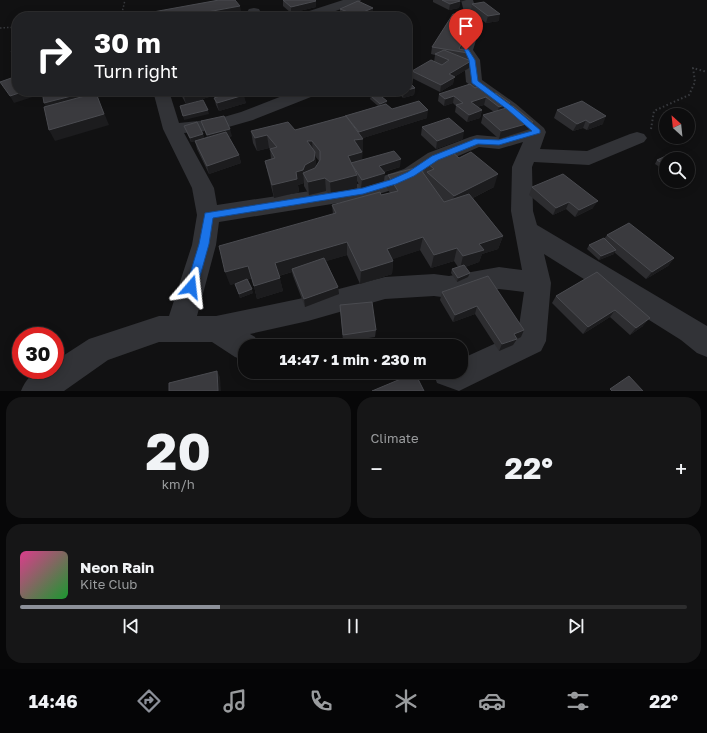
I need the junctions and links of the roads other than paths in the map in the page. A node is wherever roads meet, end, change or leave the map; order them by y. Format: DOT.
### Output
graph roads {
  1 [pos="355,0"];
  2 [pos="467,0"];
  3 [pos="320,12"];
  4 [pos="162,96"];
  5 [pos="297,96"];
  6 [pos="172,129"];
  7 [pos="537,132"];
  8 [pos="637,138"];
  9 [pos="527,155"];
  10 [pos="208,215"];
  11 [pos="526,230"];
  12 [pos="538,283"];
  13 [pos="178,329"];
  14 [pos="216,330"];
  15 [pos="707,342"];
  16 [pos="238,343"];
  17 [pos="468,372"];
  18 [pos="37,391"];
  1 -- 3 [label="street"];
  2 -- 7 [label="street"];
  4 -- 6 [label="street"];
  5 -- 6 [label="street"];
  6 -- 10 [label="street"];
  7 -- 9 [label="street"];
  7 -- 10 [label="street"];
  8 -- 9 [label="street"];
  9 -- 11 [label="street"];
  10 -- 13 [label="street"];
  11 -- 12 [label="street"];
  11 -- 15 [label="street"];
  12 -- 14 [label="street"];
  12 -- 17 [label="street"];
  13 -- 14 [label="street"];
  13 -- 18 [label="street"];
  14 -- 16 [label="street"];
}
